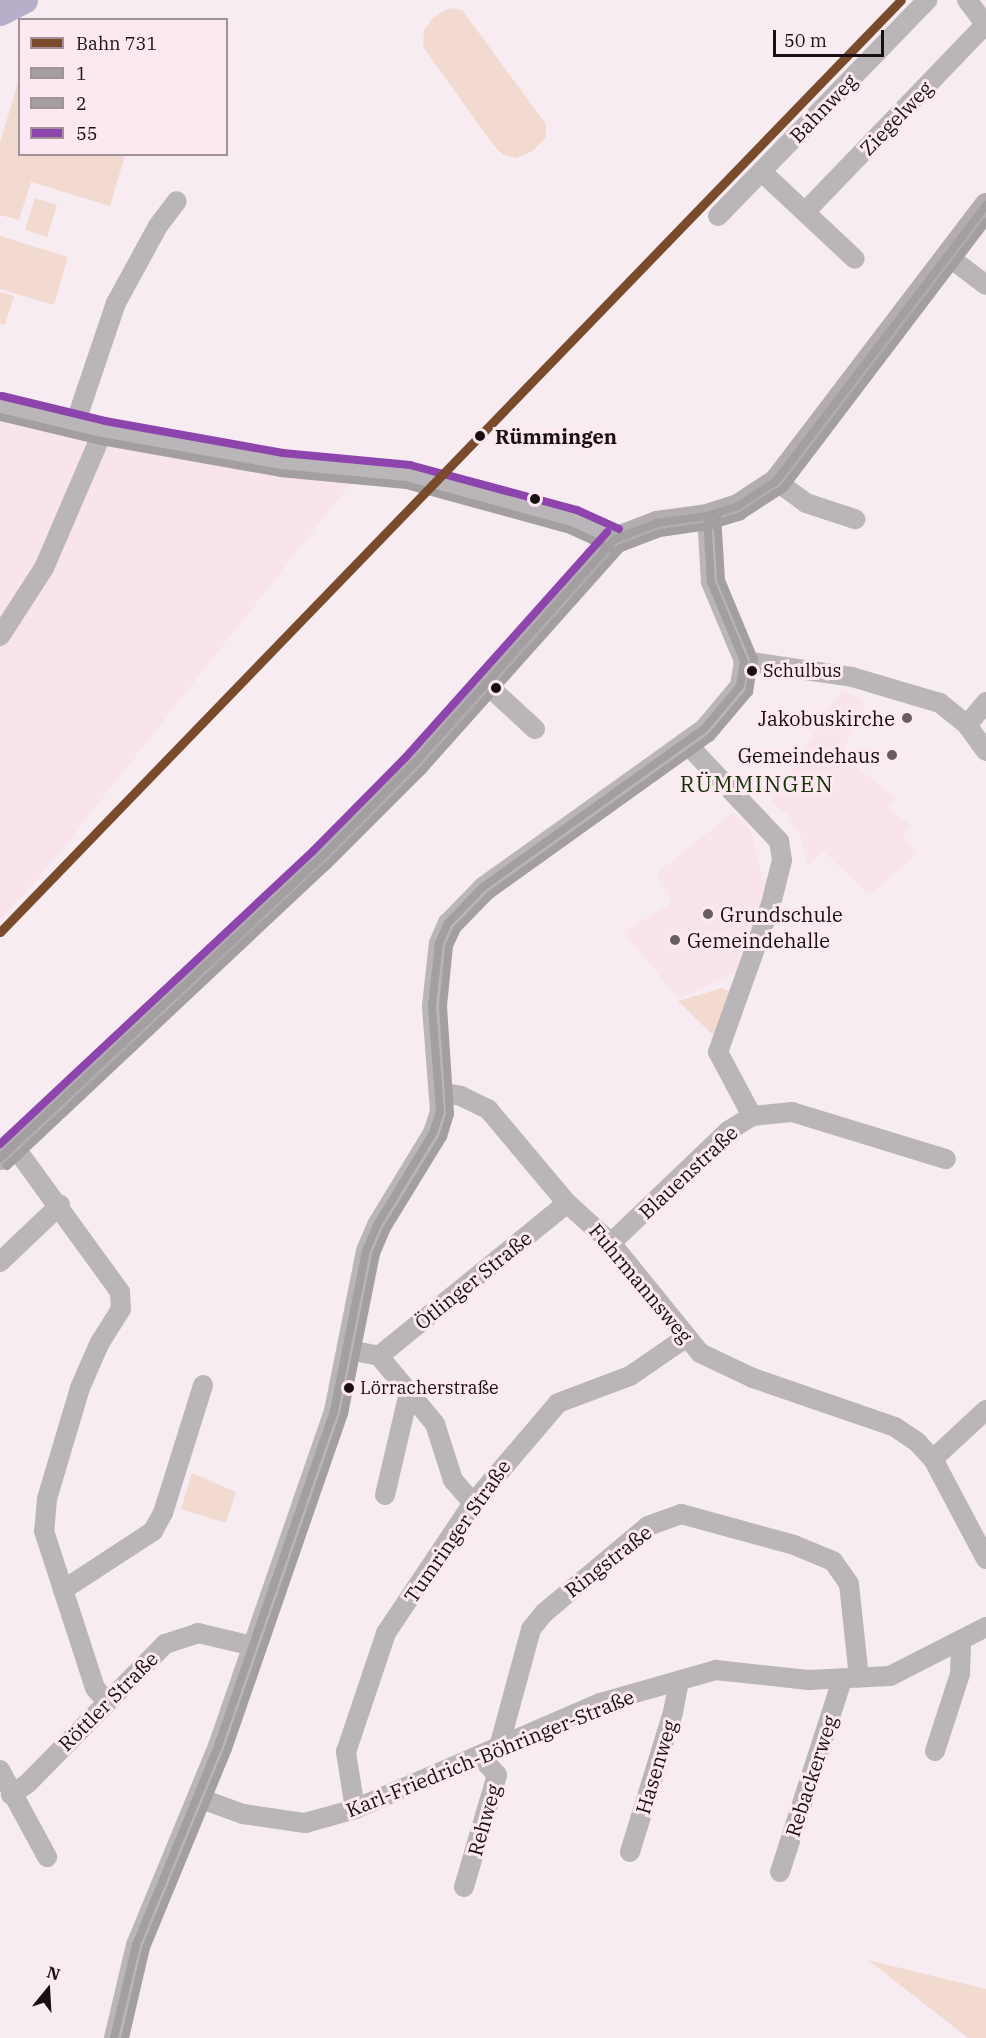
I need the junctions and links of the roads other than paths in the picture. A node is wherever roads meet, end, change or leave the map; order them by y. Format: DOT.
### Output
graph roads {
  1 [pos="927,0"];
  2 [pos="967,0"];
  3 [pos="986,25"];
  4 [pos="762,172"];
  5 [pos="177,201"];
  6 [pos="986,205"];
  7 [pos="805,212"];
  8 [pos="718,216"];
  9 [pos="949,257"];
  10 [pos="855,259"];
  11 [pos="986,285"];
  12 [pos="0,406"];
  13 [pos="75,424"];
  14 [pos="103,431"];
  15 [pos="776,481"];
  16 [pos="707,516"];
  17 [pos="855,519"];
  18 [pos="615,539"];
  19 [pos="0,636"];
  20 [pos="744,661"];
  21 [pos="485,684"];
  22 [pos="986,702"];
  23 [pos="967,725"];
  24 [pos="536,729"];
  25 [pos="685,742"];
  26 [pos="986,751"];
  27 [pos="441,1092"];
  28 [pos="752,1116"];
  29 [pos="7,1152"];
  30 [pos="946,1159"];
  31 [pos="567,1203"];
  32 [pos="60,1205"];
  33 [pos="611,1243"];
  34 [pos="0,1262"];
  35 [pos="685,1338"];
  36 [pos="349,1350"];
  37 [pos="379,1356"];
  38 [pos="203,1385"];
  39 [pos="409,1393"];
  40 [pos="986,1410"];
  41 [pos="933,1459"];
  42 [pos="385,1495"];
  43 [pos="473,1503"];
  44 [pos="986,1559"];
  45 [pos="63,1590"];
  46 [pos="986,1627"];
  47 [pos="961,1641"];
  48 [pos="253,1646"];
  49 [pos="851,1678"];
  50 [pos="679,1681"];
  51 [pos="107,1702"];
  52 [pos="499,1747"];
  53 [pos="935,1751"];
  54 [pos="481,1757"];
  55 [pos="0,1770"];
  56 [pos="11,1795"];
  57 [pos="199,1798"];
  58 [pos="355,1809"];
  59 [pos="630,1852"];
  60 [pos="47,1857"];
  61 [pos="780,1872"];
  62 [pos="464,1887"];
  63 [pos="114,2038"];
  1 -- 4 [label="street, Bahnweg"];
  2 -- 3 [label="street"];
  3 -- 7 [label="street, Ziegelweg"];
  4 -- 7 [label="street"];
  4 -- 8 [label="street, Bahnweg"];
  5 -- 13 [label="street"];
  6 -- 9 [label="main road"];
  7 -- 10 [label="street"];
  9 -- 11 [label="street"];
  9 -- 15 [label="main road"];
  12 -- 13 [label="street"];
  13 -- 14 [label="street"];
  14 -- 18 [label="street"];
  14 -- 19 [label="street"];
  15 -- 16 [label="main road"];
  15 -- 17 [label="street"];
  16 -- 18 [label="main road"];
  16 -- 20 [label="street"];
  18 -- 21 [label="main road"];
  20 -- 23 [label="street"];
  20 -- 25 [label="street"];
  21 -- 24 [label="street"];
  21 -- 29 [label="main road"];
  22 -- 23 [label="street"];
  23 -- 26 [label="street"];
  25 -- 27 [label="street"];
  25 -- 28 [label="street"];
  27 -- 31 [label="street, Fuhrmannsweg"];
  27 -- 36 [label="street"];
  28 -- 30 [label="street, Blauenstraße"];
  28 -- 33 [label="street, Blauenstraße"];
  29 -- 32 [label="street"];
  31 -- 33 [label="street, Fuhrmannsweg"];
  31 -- 37 [label="street, Ötlinger Straße"];
  32 -- 34 [label="street"];
  32 -- 45 [label="street"];
  33 -- 35 [label="street, Fuhrmannsweg"];
  35 -- 41 [label="street, Fuhrmannsweg"];
  35 -- 43 [label="street, Tumringer Straße"];
  36 -- 37 [label="street"];
  36 -- 48 [label="street"];
  37 -- 39 [label="street"];
  38 -- 45 [label="street"];
  39 -- 42 [label="street"];
  39 -- 43 [label="street"];
  40 -- 41 [label="street"];
  41 -- 44 [label="street, Fuhrmannsweg"];
  43 -- 58 [label="street, Tumringer Straße"];
  45 -- 51 [label="street"];
  46 -- 47 [label="street, Karl-Friedrich-Böhringer-Straße"];
  47 -- 49 [label="street, Karl-Friedrich-Böhringer-Straße"];
  47 -- 53 [label="street"];
  48 -- 51 [label="street, Röttler Straße"];
  48 -- 57 [label="street"];
  49 -- 50 [label="street, Karl-Friedrich-Böhringer-Straße"];
  49 -- 52 [label="street, Ringstraße"];
  49 -- 61 [label="street, Rebackerweg"];
  50 -- 52 [label="street, Karl-Friedrich-Böhringer-Straße"];
  50 -- 59 [label="street, Hasenweg"];
  51 -- 56 [label="street, Röttler Straße"];
  52 -- 54 [label="street, Karl-Friedrich-Böhringer-Straße"];
  54 -- 58 [label="street, Karl-Friedrich-Böhringer-Straße"];
  54 -- 62 [label="street, Rehweg"];
  55 -- 56 [label="street"];
  56 -- 60 [label="street"];
  57 -- 58 [label="street, Karl-Friedrich-Böhringer-Straße"];
  57 -- 63 [label="street"];
}
